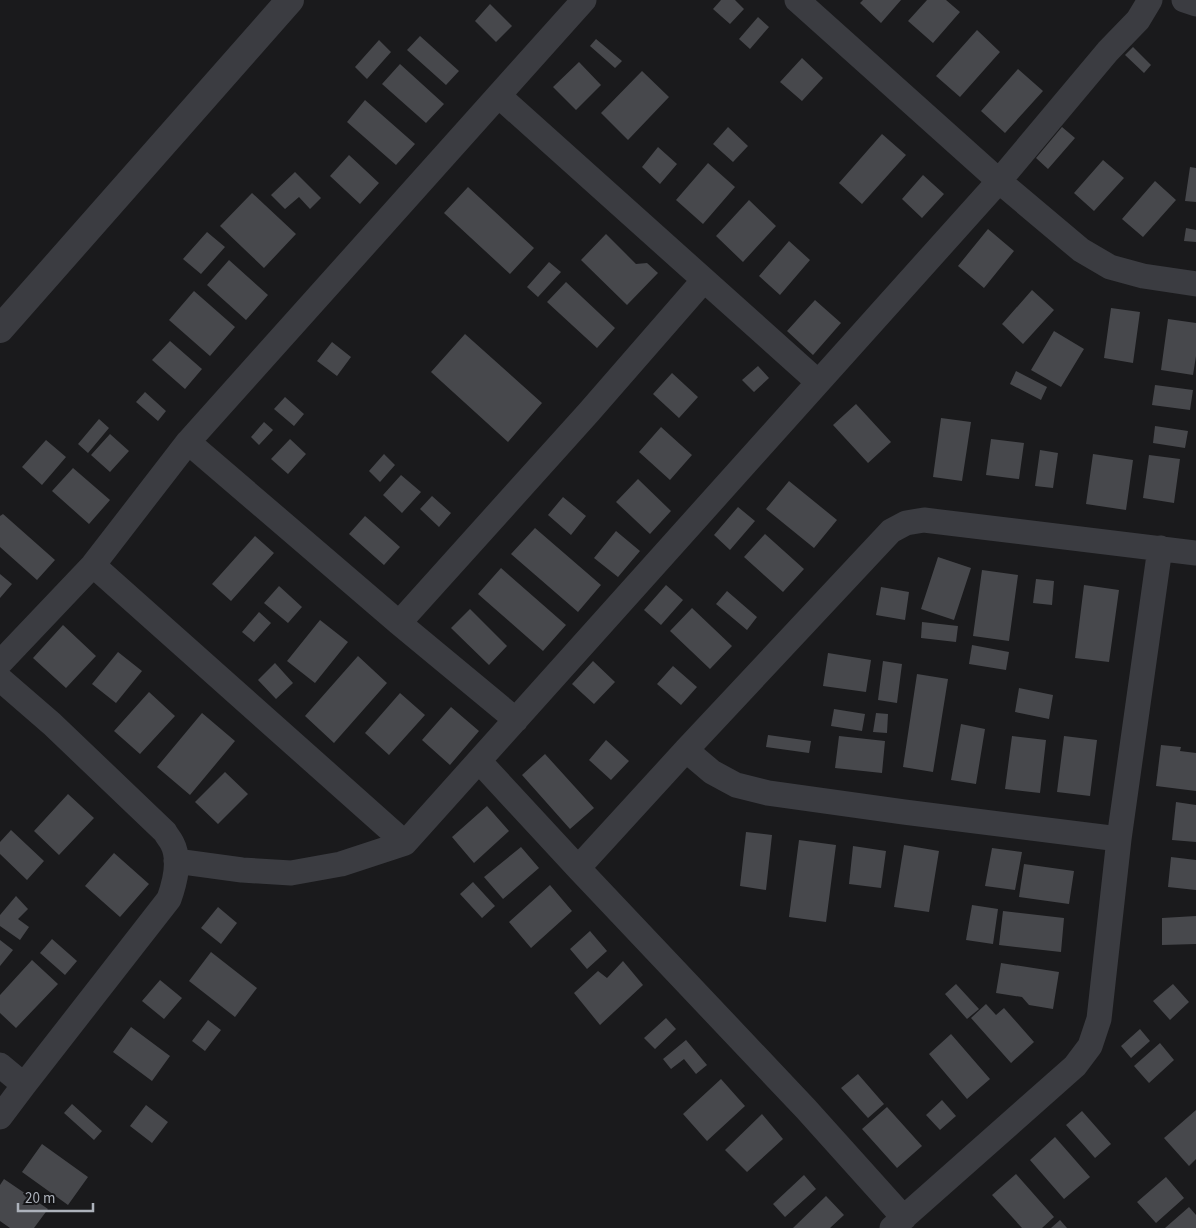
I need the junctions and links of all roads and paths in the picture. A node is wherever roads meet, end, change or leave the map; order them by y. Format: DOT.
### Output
graph roads {
  1 [pos="290,0"];
  2 [pos="584,0"];
  3 [pos="797,0"];
  4 [pos="1150,0"];
  5 [pos="1184,0"];
  6 [pos="1196,4"];
  7 [pos="498,96"];
  8 [pos="999,181"];
  9 [pos="704,280"];
  10 [pos="1196,284"];
  11 [pos="0,329"];
  12 [pos="818,382"];
  13 [pos="188,442"];
  14 [pos="1160,548"];
  15 [pos="1196,553"];
  16 [pos="93,565"];
  17 [pos="399,623"];
  18 [pos="0,663"];
  19 [pos="0,679"];
  20 [pos="516,720"];
  21 [pos="686,750"];
  22 [pos="479,761"];
  23 [pos="1119,839"];
  24 [pos="405,843"];
  25 [pos="176,861"];
  26 [pos="578,868"];
  27 [pos="0,1065"];
  28 [pos="24,1085"];
  29 [pos="0,1117"];
  30 [pos="898,1223"];
  1 -- 11 [label="street"];
  2 -- 7 [label="street"];
  3 -- 8 [label="street"];
  4 -- 8 [label="street"];
  5 -- 6 [label="street"];
  7 -- 9 [label="street"];
  7 -- 13 [label="street"];
  8 -- 10 [label="street"];
  8 -- 12 [label="street"];
  9 -- 12 [label="street"];
  9 -- 17 [label="street"];
  12 -- 20 [label="street"];
  13 -- 16 [label="street"];
  13 -- 17 [label="street"];
  14 -- 15 [label="street"];
  14 -- 21 [label="street"];
  14 -- 23 [label="street"];
  16 -- 18 [label="street"];
  16 -- 24 [label="street"];
  17 -- 20 [label="street"];
  19 -- 25 [label="street"];
  20 -- 22 [label="street"];
  21 -- 23 [label="street"];
  21 -- 26 [label="street"];
  22 -- 24 [label="street"];
  22 -- 26 [label="street"];
  23 -- 30 [label="street"];
  24 -- 25 [label="street"];
  25 -- 28 [label="street"];
  26 -- 30 [label="street"];
  27 -- 28 [label="street"];
  28 -- 29 [label="street"];
}
